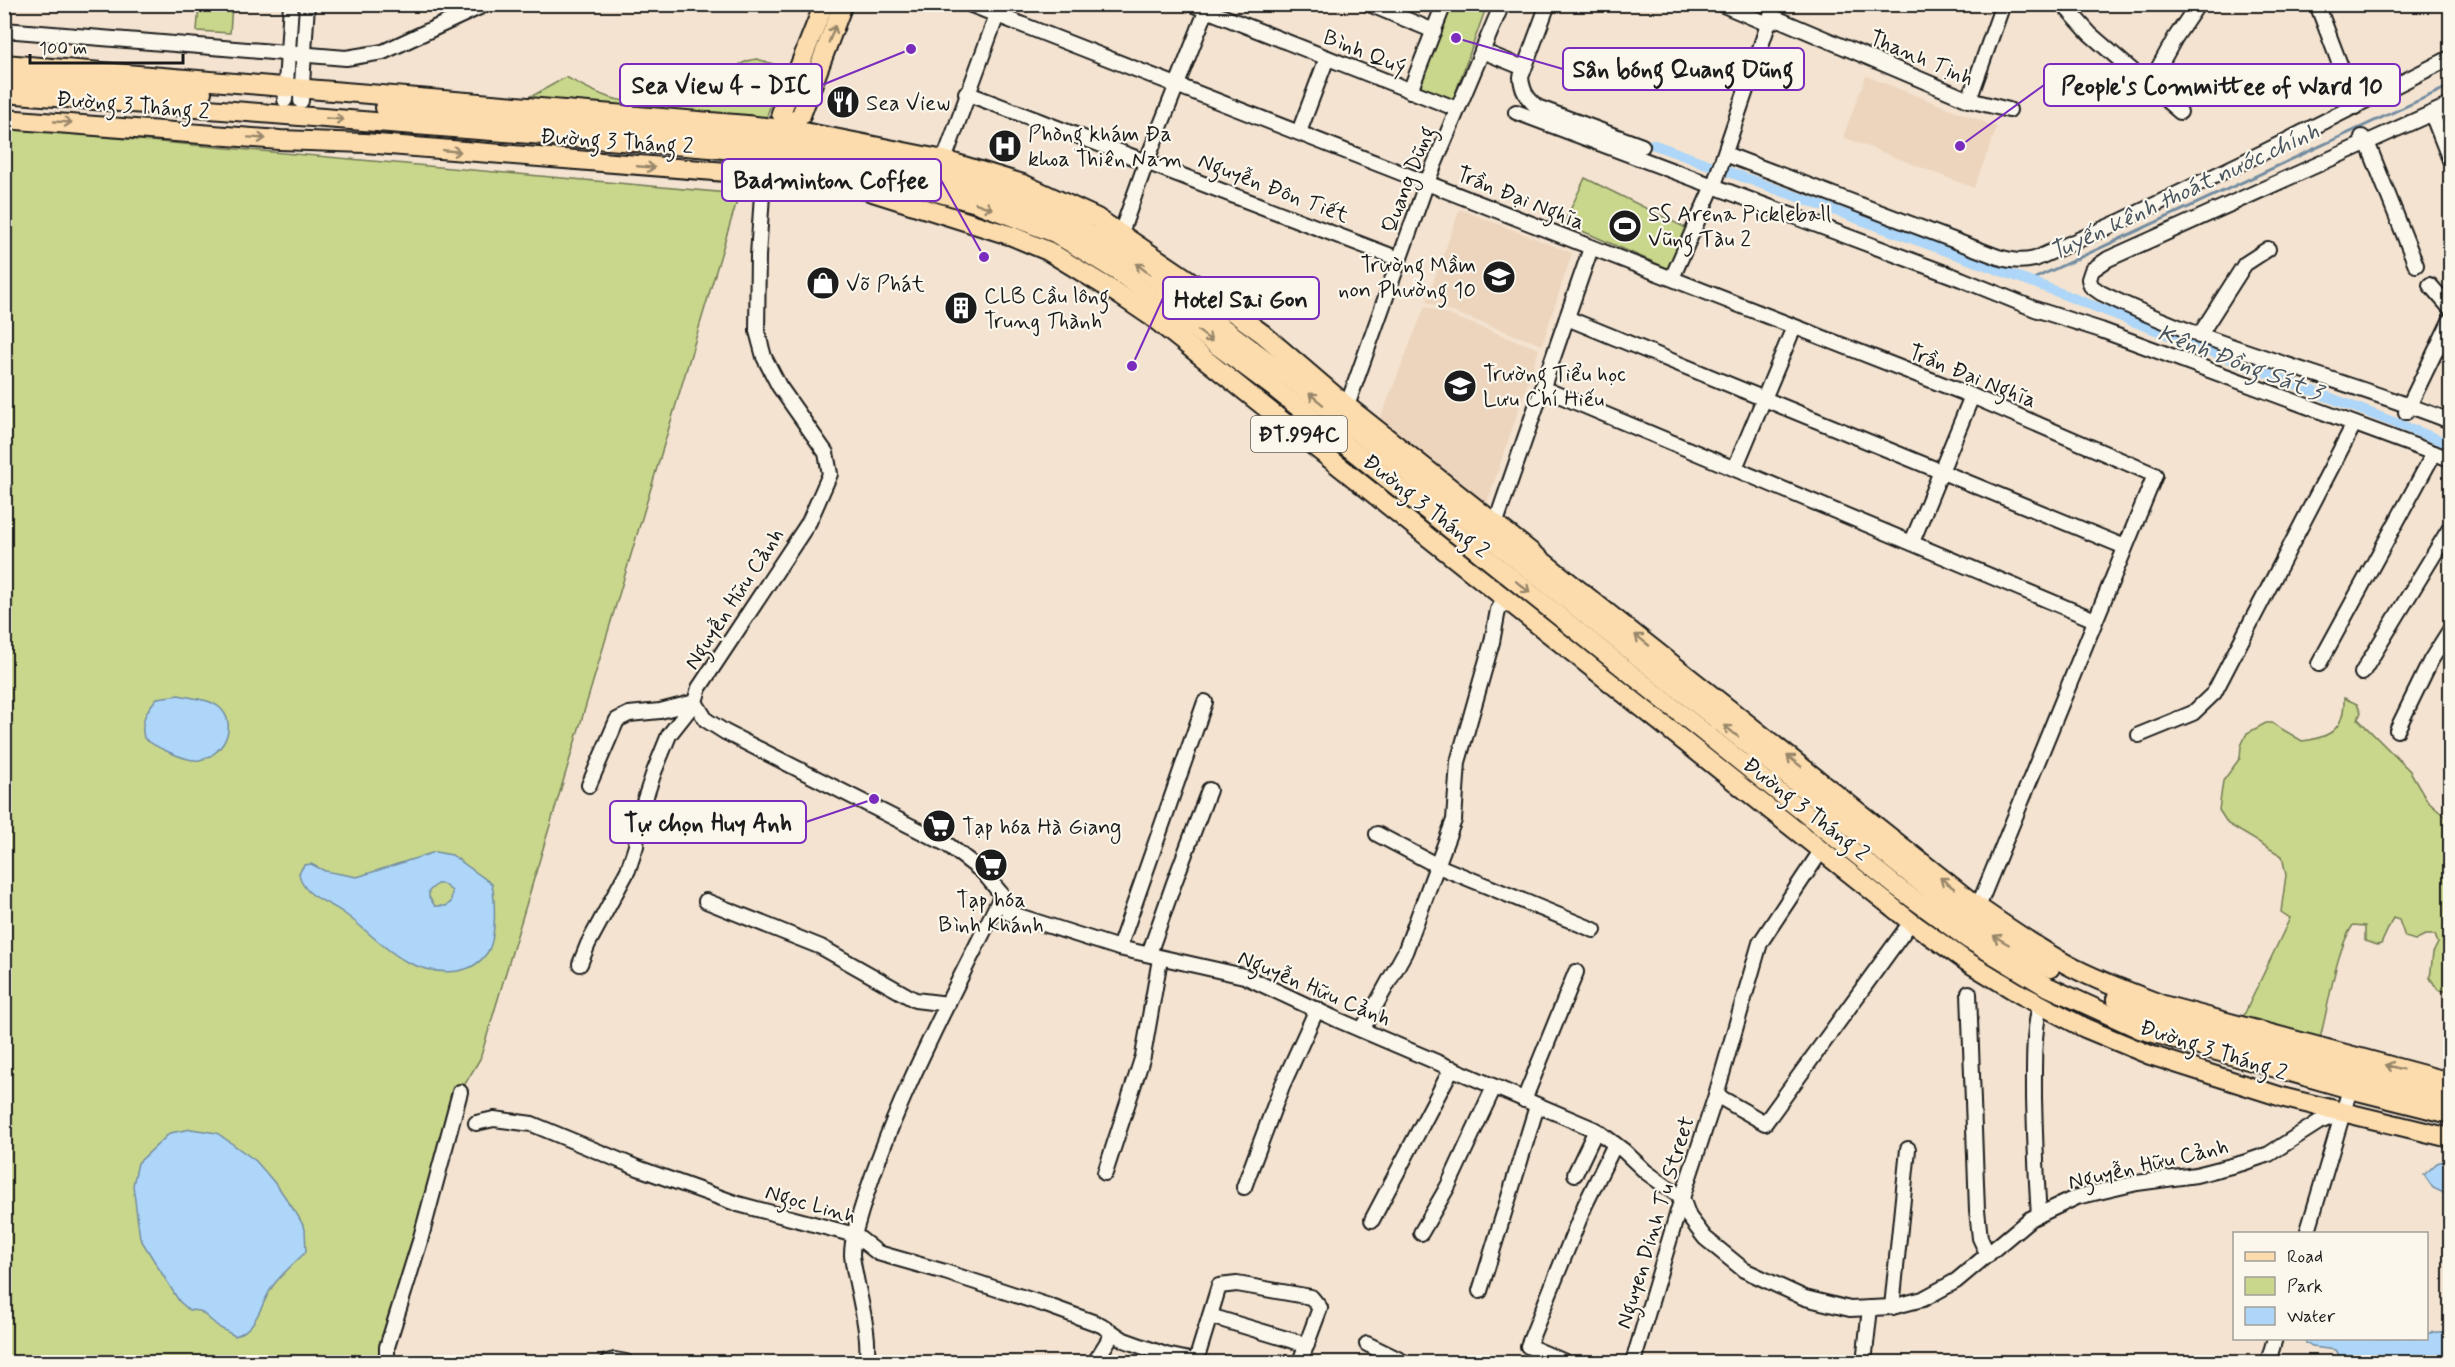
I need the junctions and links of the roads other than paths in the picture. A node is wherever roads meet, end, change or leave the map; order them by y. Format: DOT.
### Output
graph roads {
  1 [pos="291,4"];
  2 [pos="308,4"];
  3 [pos="486,4"];
  4 [pos="824,4"];
  5 [pos="843,4"];
  6 [pos="969,4"];
  7 [pos="1191,4"];
  8 [pos="1370,4"];
  9 [pos="1444,4"];
  10 [pos="1502,4"];
  11 [pos="1548,4"];
  12 [pos="1721,4"];
  13 [pos="1775,4"];
  14 [pos="2003,4"];
  15 [pos="2063,4"];
  16 [pos="2198,4"];
  17 [pos="2317,4"];
  18 [pos="1208,8"];
  19 [pos="998,10"];
  20 [pos="1768,24"];
  21 [pos="4,30"];
  22 [pos="1434,31"];
  23 [pos="1482,51"];
  24 [pos="287,53"];
  25 [pos="303,55"];
  26 [pos="1327,58"];
  27 [pos="2451,58"];
  28 [pos="4,64"];
  29 [pos="1524,68"];
  30 [pos="4,76"];
  31 [pos="1177,84"];
  32 [pos="2149,85"];
  33 [pos="1410,91"];
  34 [pos="4,93"];
  35 [pos="966,93"];
  36 [pos="293,94"];
  37 [pos="1969,100"];
  38 [pos="2451,105"];
  39 [pos="2356,107"];
  40 [pos="1457,109"];
  41 [pos="2009,110"];
  42 [pos="1516,112"];
  43 [pos="2180,112"];
  44 [pos="2432,114"];
  45 [pos="4,119"];
  46 [pos="1299,132"];
  47 [pos="783,137"];
  48 [pos="2364,138"];
  49 [pos="1642,146"];
  50 [pos="1724,156"];
  51 [pos="944,160"];
  52 [pos="1147,160"];
  53 [pos="2451,160"];
  54 [pos="765,174"];
  55 [pos="1427,182"];
  56 [pos="1715,183"];
  57 [pos="874,184"];
  58 [pos="943,194"];
  59 [pos="935,211"];
  60 [pos="1021,229"];
  61 [pos="1121,233"];
  62 [pos="1591,248"];
  63 [pos="2268,249"];
  64 [pos="1399,258"];
  65 [pos="2416,265"];
  66 [pos="1672,278"];
  67 [pos="2430,285"];
  68 [pos="2451,308"];
  69 [pos="1568,318"];
  70 [pos="2451,321"];
  71 [pos="1794,327"];
  72 [pos="2199,336"];
  73 [pos="1542,388"];
  74 [pos="1972,396"];
  75 [pos="1764,399"];
  76 [pos="2408,409"];
  77 [pos="1343,411"];
  78 [pos="2451,421"];
  79 [pos="2354,424"];
  80 [pos="2434,453"];
  81 [pos="2451,459"];
  82 [pos="1735,468"];
  83 [pos="1942,472"];
  84 [pos="2451,528"];
  85 [pos="1492,531"];
  86 [pos="1912,542"];
  87 [pos="2125,547"];
  88 [pos="1488,559"];
  89 [pos="1538,567"];
  90 [pos="1477,574"];
  91 [pos="1506,598"];
  92 [pos="2095,620"];
  93 [pos="2451,630"];
  94 [pos="2319,664"];
  95 [pos="2362,673"];
  96 [pos="695,702"];
  97 [pos="1205,702"];
  98 [pos="2397,730"];
  99 [pos="2139,735"];
  100 [pos="589,785"];
  101 [pos="1209,790"];
  102 [pos="1377,834"];
  103 [pos="1821,851"];
  104 [pos="1438,866"];
  105 [pos="1002,895"];
  106 [pos="706,901"];
  107 [pos="1978,907"];
  108 [pos="1911,922"];
  109 [pos="1594,930"];
  110 [pos="1119,948"];
  111 [pos="1155,956"];
  112 [pos="580,964"];
  113 [pos="1576,972"];
  114 [pos="1969,993"];
  115 [pos="948,1004"];
  116 [pos="2040,1005"];
  117 [pos="1317,1009"];
  118 [pos="1362,1030"];
  119 [pos="1452,1068"];
  120 [pos="2354,1072"];
  121 [pos="2451,1082"];
  122 [pos="1494,1087"];
  123 [pos="460,1092"];
  124 [pos="1716,1095"];
  125 [pos="2451,1097"];
  126 [pos="1531,1103"];
  127 [pos="2345,1112"];
  128 [pos="2451,1114"];
  129 [pos="476,1123"];
  130 [pos="1596,1130"];
  131 [pos="2451,1138"];
  132 [pos="1615,1144"];
  133 [pos="1908,1149"];
  134 [pos="1105,1173"];
  135 [pos="1575,1174"];
  136 [pos="1244,1187"];
  137 [pos="1682,1198"];
  138 [pos="2039,1215"];
  139 [pos="1372,1220"];
  140 [pos="2307,1232"];
  141 [pos="1421,1233"];
  142 [pos="855,1235"];
  143 [pos="1988,1255"];
  144 [pos="1480,1291"];
  145 [pos="1892,1307"];
  146 [pos="1870,1308"];
  147 [pos="1210,1316"];
  148 [pos="1113,1333"];
  149 [pos="2274,1340"];
  150 [pos="1367,1344"];
  151 [pos="1307,1345"];
  152 [pos="387,1362"];
  153 [pos="607,1362"];
  154 [pos="626,1362"];
  155 [pos="865,1362"];
  156 [pos="1095,1362"];
  157 [pos="1198,1362"];
  158 [pos="1300,1362"];
  159 [pos="1404,1362"];
  160 [pos="1565,1362"];
  161 [pos="1633,1362"];
  162 [pos="1864,1362"];
  163 [pos="2268,1362"];
  1 -- 24 [label="street"];
  2 -- 25 [label="street"];
  3 -- 25 [label="street"];
  4 -- 47 [label="main road"];
  47 -- 5 [label="main road, one-way"];
  6 -- 19 [label="street, Trần Đại Nghĩa"];
  7 -- 18 [label="street, Bình Quý"];
  8 -- 22 [label="street"];
  9 -- 22 [label="street"];
  10 -- 23 [label="street, Quang Dũng"];
  11 -- 29 [label="street"];
  12 -- 20 [label="street, Thanh Tịnh"];
  13 -- 20 [label="street"];
  14 -- 37 [label="street"];
  15 -- 32 [label="street"];
  16 -- 32 [label="street"];
  17 -- 39 [label="street"];
  18 -- 26 [label="street, Bình Quý"];
  18 -- 31 [label="street"];
  19 -- 31 [label="street, Trần Đại Nghĩa"];
  19 -- 35 [label="street"];
  20 -- 37 [label="street, Thanh Tịnh"];
  20 -- 50 [label="street"];
  21 -- 24 [label="street"];
  22 -- 33 [label="street"];
  23 -- 29 [label="street"];
  23 -- 40 [label="street, Quang Dũng"];
  24 -- 25 [label="street"];
  24 -- 36 [label="street"];
  25 -- 36 [label="street"];
  26 -- 33 [label="street, Bình Quý"];
  26 -- 46 [label="street"];
  27 -- 39 [label="street"];
  28 -- 36 [label="main road, Đường 3 Tháng 2 / ĐT.994C"];
  29 -- 49 [label="street"];
  30 -- 36 [label="main road, Đường 3 Tháng 2 / ĐT.994C"];
  31 -- 46 [label="street, Trần Đại Nghĩa"];
  31 -- 52 [label="street"];
  32 -- 43 [label="street"];
  33 -- 40 [label="street, Bình Quý"];
  34 -- 47 [label="main road, Đường 3 Tháng 2 / ĐT.994C, one-way"];
  35 -- 51 [label="street"];
  35 -- 52 [label="street, Nguyễn Đôn Tiết"];
  36 -- 47 [label="main road, Đường 3 Tháng 2 / ĐT.994C"];
  37 -- 41 [label="street, Thanh Tịnh"];
  38 -- 44 [label="street"];
  39 -- 50 [label="street"];
  40 -- 55 [label="street, Quang Dũng"];
  42 -- 56 [label="street"];
  44 -- 48 [label="street"];
  44 -- 53 [label="street"];
  45 -- 54 [label="main road, Đường 3 Tháng 2 / ĐT.994C, one-way"];
  46 -- 55 [label="street, Trần Đại Nghĩa"];
  47 -- 51 [label="main road, Đường 3 Tháng 2 / ĐT.994C"];
  47 -- 54 [label="main road"];
  47 -- 57 [label="main road, Đường 3 Tháng 2 / ĐT.994C"];
  77 -- 47 [label="main road, Đường 3 Tháng 2 / ĐT.994C, one-way"];
  48 -- 65 [label="street"];
  48 -- 72 [label="street"];
  50 -- 56 [label="street"];
  51 -- 61 [label="main road, Đường 3 Tháng 2 / ĐT.994C"];
  52 -- 61 [label="street"];
  52 -- 64 [label="street, Nguyễn Đôn Tiết"];
  54 -- 57 [label="main road, Đường 3 Tháng 2 / ĐT.994C"];
  54 -- 96 [label="street, Nguyễn Hữu Cảnh"];
  55 -- 62 [label="street, Trần Đại Nghĩa"];
  55 -- 64 [label="street, Quang Dũng"];
  56 -- 66 [label="street"];
  56 -- 79 [label="street"];
  57 -- 58 [label="main road, Đường 3 Tháng 2 / ĐT.994C"];
  57 -- 59 [label="main road, Đường 3 Tháng 2 / ĐT.994C"];
  58 -- 59 [label="street"];
  58 -- 60 [label="main road, Đường 3 Tháng 2 / ĐT.994C, one-way"];
  59 -- 60 [label="main road, Đường 3 Tháng 2 / ĐT.994C"];
  60 -- 88 [label="main road, Đường 3 Tháng 2 / ĐT.994C, one-way"];
  60 -- 90 [label="main road, Đường 3 Tháng 2 / ĐT.994C"];
  61 -- 77 [label="main road, Đường 3 Tháng 2 / ĐT.994C"];
  62 -- 66 [label="street, Trần Đại Nghĩa"];
  62 -- 69 [label="street"];
  63 -- 72 [label="street"];
  64 -- 77 [label="street, Quang Dũng"];
  66 -- 71 [label="street, Trần Đại Nghĩa"];
  67 -- 68 [label="street"];
  69 -- 73 [label="street"];
  69 -- 75 [label="street"];
  70 -- 76 [label="street"];
  71 -- 74 [label="street, Trần Đại Nghĩa"];
  71 -- 75 [label="street"];
  72 -- 76 [label="street"];
  73 -- 82 [label="street"];
  73 -- 85 [label="street"];
  74 -- 83 [label="street"];
  74 -- 87 [label="street, Trần Đại Nghĩa"];
  75 -- 82 [label="street"];
  75 -- 83 [label="street"];
  76 -- 78 [label="street"];
  77 -- 85 [label="main road, Đường 3 Tháng 2 / ĐT.994C"];
  79 -- 80 [label="street"];
  79 -- 99 [label="street"];
  80 -- 81 [label="street"];
  80 -- 94 [label="street"];
  82 -- 86 [label="street"];
  83 -- 86 [label="street"];
  83 -- 87 [label="street"];
  84 -- 95 [label="street"];
  85 -- 89 [label="main road, Đường 3 Tháng 2 / ĐT.994C"];
  86 -- 92 [label="street"];
  87 -- 92 [label="street"];
  88 -- 90 [label="main road"];
  88 -- 120 [label="main road, Đường 3 Tháng 2 / ĐT.994C, one-way"];
  107 -- 89 [label="main road, Đường 3 Tháng 2 / ĐT.994C, one-way"];
  120 -- 89 [label="main road, Đường 3 Tháng 2 / ĐT.994C, one-way"];
  90 -- 91 [label="main road, Đường 3 Tháng 2 / ĐT.994C"];
  91 -- 103 [label="main road, Đường 3 Tháng 2 / ĐT.994C"];
  91 -- 104 [label="street"];
  92 -- 107 [label="street"];
  93 -- 98 [label="street"];
  96 -- 100 [label="street"];
  96 -- 105 [label="street, Nguyễn Hữu Cảnh"];
  96 -- 112 [label="street"];
  97 -- 110 [label="street"];
  101 -- 111 [label="street"];
  102 -- 104 [label="street"];
  103 -- 108 [label="main road, Đường 3 Tháng 2 / ĐT.994C"];
  103 -- 124 [label="street, Nguyen Dinh Tu Street"];
  104 -- 109 [label="street"];
  104 -- 118 [label="street"];
  105 -- 110 [label="street, Nguyễn Hữu Cảnh"];
  105 -- 115 [label="street"];
  106 -- 115 [label="street"];
  107 -- 120 [label="main road, Đường 3 Tháng 2 / ĐT.994C"];
  108 -- 116 [label="main road, Đường 3 Tháng 2 / ĐT.994C"];
  108 -- 124 [label="street"];
  110 -- 111 [label="street, Nguyễn Hữu Cảnh"];
  111 -- 117 [label="street, Nguyễn Hữu Cảnh"];
  111 -- 134 [label="street"];
  113 -- 126 [label="street"];
  114 -- 143 [label="street"];
  115 -- 142 [label="street"];
  116 -- 127 [label="main road, Đường 3 Tháng 2 / ĐT.994C"];
  116 -- 138 [label="street"];
  117 -- 118 [label="street, Nguyễn Hữu Cảnh"];
  117 -- 136 [label="street"];
  118 -- 119 [label="street, Nguyễn Hữu Cảnh"];
  119 -- 122 [label="street, Nguyễn Hữu Cảnh"];
  119 -- 139 [label="street"];
  121 -- 120 [label="main road, Đường 3 Tháng 2 / ĐT.994C, one-way"];
  120 -- 125 [label="main road, Đường 3 Tháng 2 / ĐT.994C"];
  120 -- 127 [label="street"];
  120 -- 128 [label="main road, Đường 3 Tháng 2 / ĐT.994C"];
  122 -- 126 [label="street, Nguyễn Hữu Cảnh"];
  122 -- 141 [label="street"];
  123 -- 152 [label="street"];
  124 -- 137 [label="street, Nguyen Dinh Tu Street"];
  126 -- 130 [label="street, Nguyễn Hữu Cảnh"];
  126 -- 144 [label="street"];
  127 -- 131 [label="main road, Đường 3 Tháng 2 / ĐT.994C"];
  127 -- 138 [label="street, Nguyễn Hữu Cảnh"];
  127 -- 140 [label="street"];
  129 -- 142 [label="street, Ngọc Linh"];
  130 -- 132 [label="street, Nguyễn Hữu Cảnh"];
  130 -- 135 [label="street"];
  132 -- 137 [label="street, Nguyễn Hữu Cảnh"];
  132 -- 160 [label="street"];
  133 -- 145 [label="street"];
  137 -- 146 [label="street, Nguyễn Hữu Cảnh"];
  137 -- 161 [label="street, Nguyen Dinh Tu Street"];
  138 -- 143 [label="street, Nguyễn Hữu Cảnh"];
  142 -- 148 [label="street, Ngọc Linh"];
  142 -- 155 [label="street"];
  143 -- 145 [label="street, Nguyễn Hữu Cảnh"];
  145 -- 146 [label="street, Nguyễn Hữu Cảnh"];
  146 -- 162 [label="street"];
  147 -- 151 [label="street"];
  147 -- 151 [label="street"];
  147 -- 157 [label="street"];
  148 -- 156 [label="street"];
  148 -- 157 [label="street, Ngọc Linh"];
  149 -- 163 [label="street"];
  150 -- 159 [label="street"];
  151 -- 158 [label="street"];
  153 -- 154 [label="street"];
}
